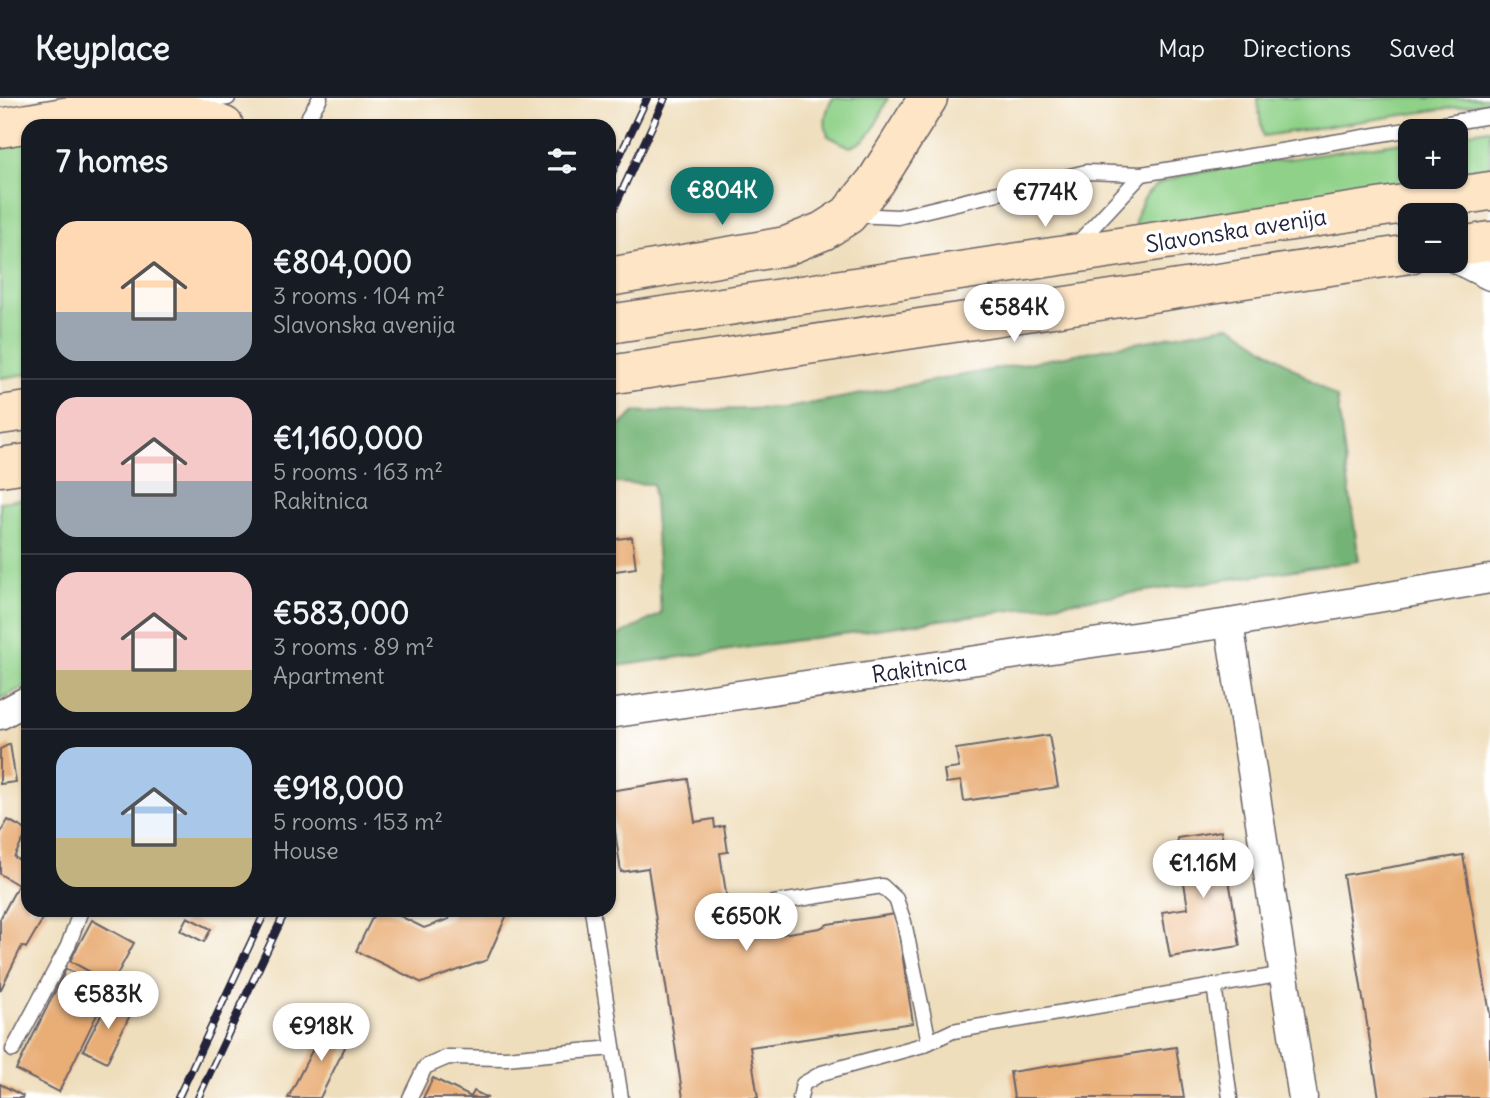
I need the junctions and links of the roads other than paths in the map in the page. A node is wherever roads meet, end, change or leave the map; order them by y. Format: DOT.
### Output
graph roads {
  1 [pos="228,98"];
  2 [pos="320,98"];
  3 [pos="928,98"];
  4 [pos="151,109"];
  5 [pos="1490,116"];
  6 [pos="52,119"];
  7 [pos="205,119"];
  8 [pos="308,119"];
  9 [pos="21,124"];
  10 [pos="0,128"];
  11 [pos="1142,174"];
  12 [pos="1490,191"];
  13 [pos="848,215"];
  14 [pos="1490,241"];
  15 [pos="1468,245"];
  16 [pos="1066,256"];
  17 [pos="1398,256"];
  18 [pos="1468,265"];
  19 [pos="616,276"];
  20 [pos="1490,276"];
  21 [pos="616,323"];
  22 [pos="616,374"];
  23 [pos="21,412"];
  24 [pos="0,415"];
  25 [pos="21,464"];
  26 [pos="0,467"];
  27 [pos="1490,579"];
  28 [pos="1229,623"];
  29 [pos="21,704"];
  30 [pos="616,712"];
  31 [pos="0,715"];
  32 [pos="774,903"];
  33 [pos="78,917"];
  34 [pos="594,917"];
  35 [pos="1284,974"];
  36 [pos="1214,985"];
  37 [pos="929,1042"];
  38 [pos="613,1048"];
  39 [pos="13,1050"];
  40 [pos="410,1098"];
  41 [pos="621,1098"];
  42 [pos="800,1098"];
  43 [pos="1230,1098"];
  44 [pos="1303,1098"];
  1 -- 4 [label="lane"];
  2 -- 8 [label="lane"];
  3 -- 13 [label="main road"];
  4 -- 6 [label="main road"];
  4 -- 7 [label="main road"];
  5 -- 11 [label="lane"];
  9 -- 10 [label="main road"];
  11 -- 13 [label="lane"];
  11 -- 16 [label="lane"];
  12 -- 16 [label="main road, Slavonska avenija"];
  13 -- 19 [label="main road"];
  14 -- 15 [label="main road"];
  16 -- 21 [label="main road, Slavonska avenija"];
  17 -- 22 [label="main road"];
  18 -- 20 [label="street"];
  23 -- 24 [label="main road"];
  25 -- 26 [label="main road"];
  27 -- 28 [label="street, Rakitnica"];
  28 -- 30 [label="street, Rakitnica"];
  28 -- 35 [label="street"];
  29 -- 31 [label="street"];
  32 -- 37 [label="lane"];
  33 -- 39 [label="lane"];
  34 -- 38 [label="lane"];
  35 -- 36 [label="lane"];
  35 -- 44 [label="street"];
  36 -- 37 [label="lane"];
  36 -- 43 [label="lane"];
  37 -- 42 [label="lane"];
  38 -- 40 [label="lane"];
  38 -- 41 [label="lane"];
}
